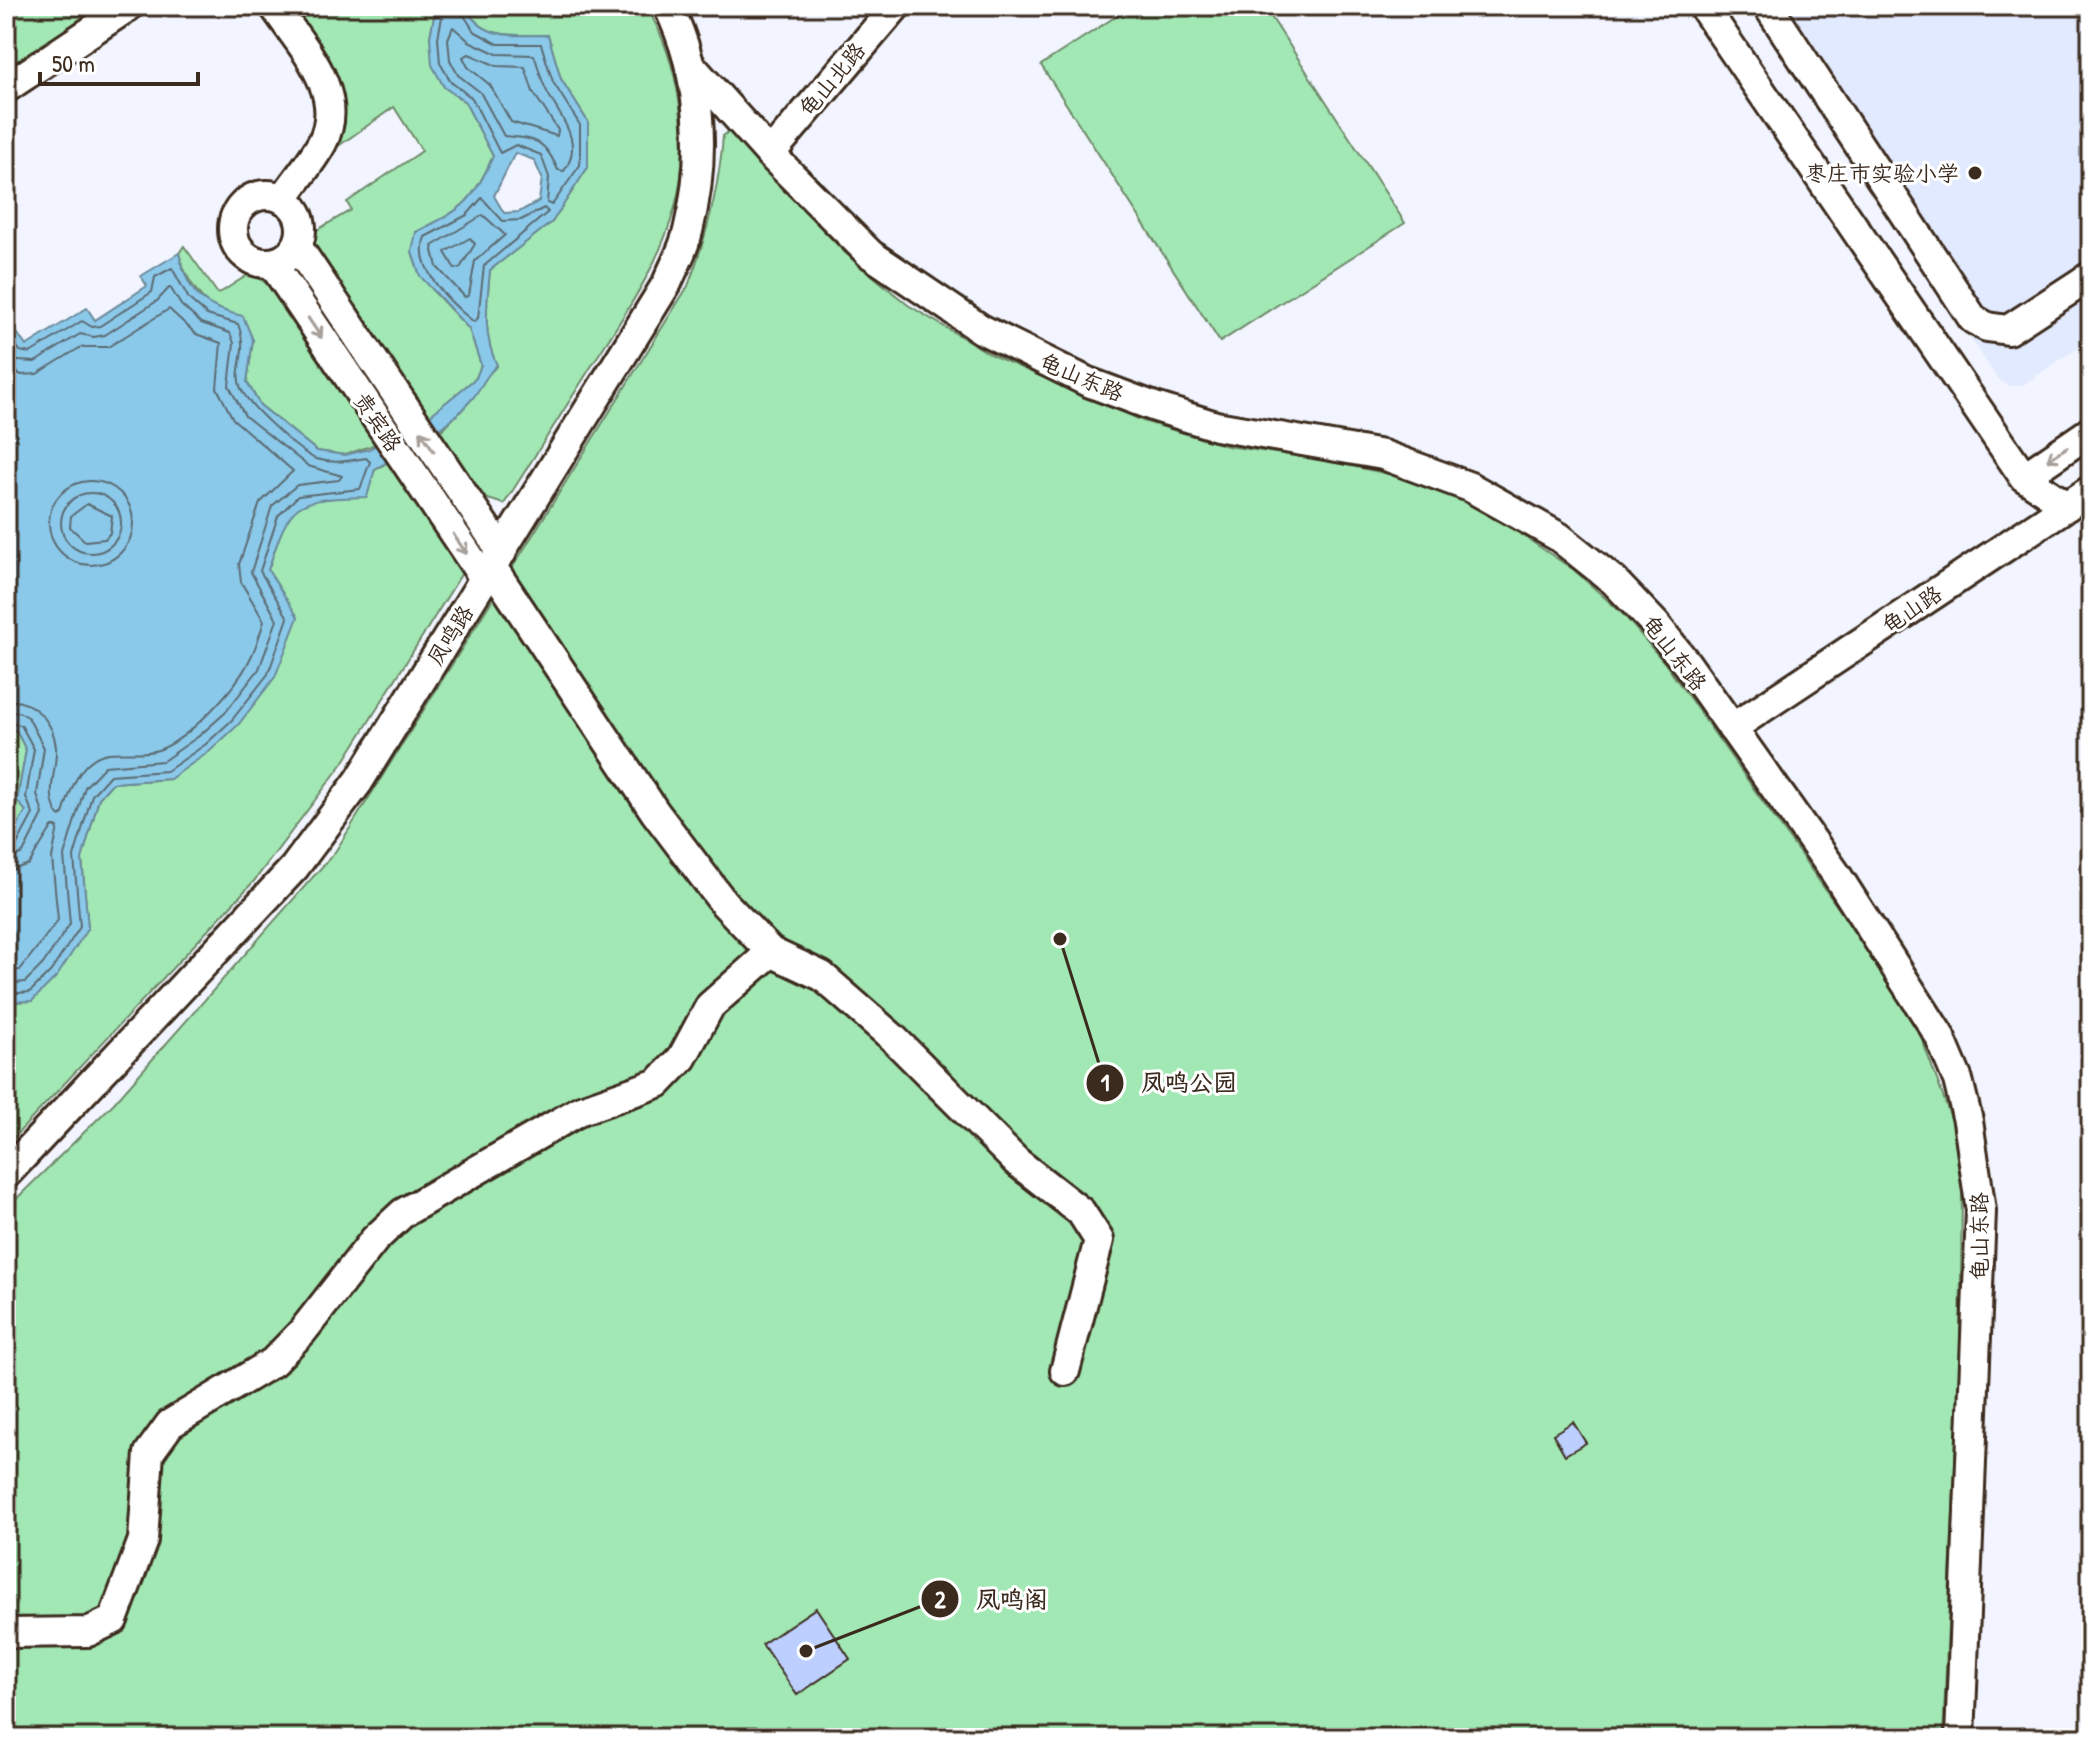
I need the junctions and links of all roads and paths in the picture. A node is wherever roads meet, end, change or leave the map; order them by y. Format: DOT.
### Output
graph roads {
  1 [pos="129,6"];
  2 [pos="274,6"];
  3 [pos="668,6"];
  4 [pos="896,6"];
  5 [pos="1703,6"];
  6 [pos="1768,6"];
  7 [pos="693,68"];
  8 [pos="6,88"];
  9 [pos="770,154"];
  10 [pos="283,199"];
  11 [pos="297,246"];
  12 [pos="272,263"];
  13 [pos="2091,276"];
  14 [pos="2091,431"];
  15 [pos="2024,477"];
  16 [pos="2091,490"];
  17 [pos="2067,506"];
  18 [pos="493,566"];
  19 [pos="1732,728"];
  20 [pos="771,952"];
  21 [pos="6,1174"];
  22 [pos="1065,1371"];
  23 [pos="6,1633"];
  24 [pos="1960,1738"];
  1 -- 8 [label="street"];
  2 -- 10 [label="street"];
  3 -- 7 [label="street, 凤鸣路"];
  4 -- 9 [label="street, 龟山北路"];
  5 -- 15 [label="street"];
  6 -- 13 [label="street"];
  7 -- 9 [label="street, 龟山东路"];
  7 -- 18 [label="street, 凤鸣路"];
  9 -- 19 [label="street, 龟山东路"];
  10 -- 11 [label="street"];
  10 -- 12 [label="street"];
  11 -- 12 [label="street"];
  18 -- 11 [label="street, 贵宾路, one-way"];
  12 -- 18 [label="street, 贵宾路, one-way"];
  14 -- 15 [label="street, one-way"];
  15 -- 17 [label="street"];
  16 -- 17 [label="street, 龟山路"];
  17 -- 19 [label="street, 龟山路"];
  18 -- 20 [label="street"];
  18 -- 21 [label="street, 凤鸣路"];
  19 -- 24 [label="street, 龟山东路"];
  20 -- 22 [label="street"];
  20 -- 23 [label="street"];
}
